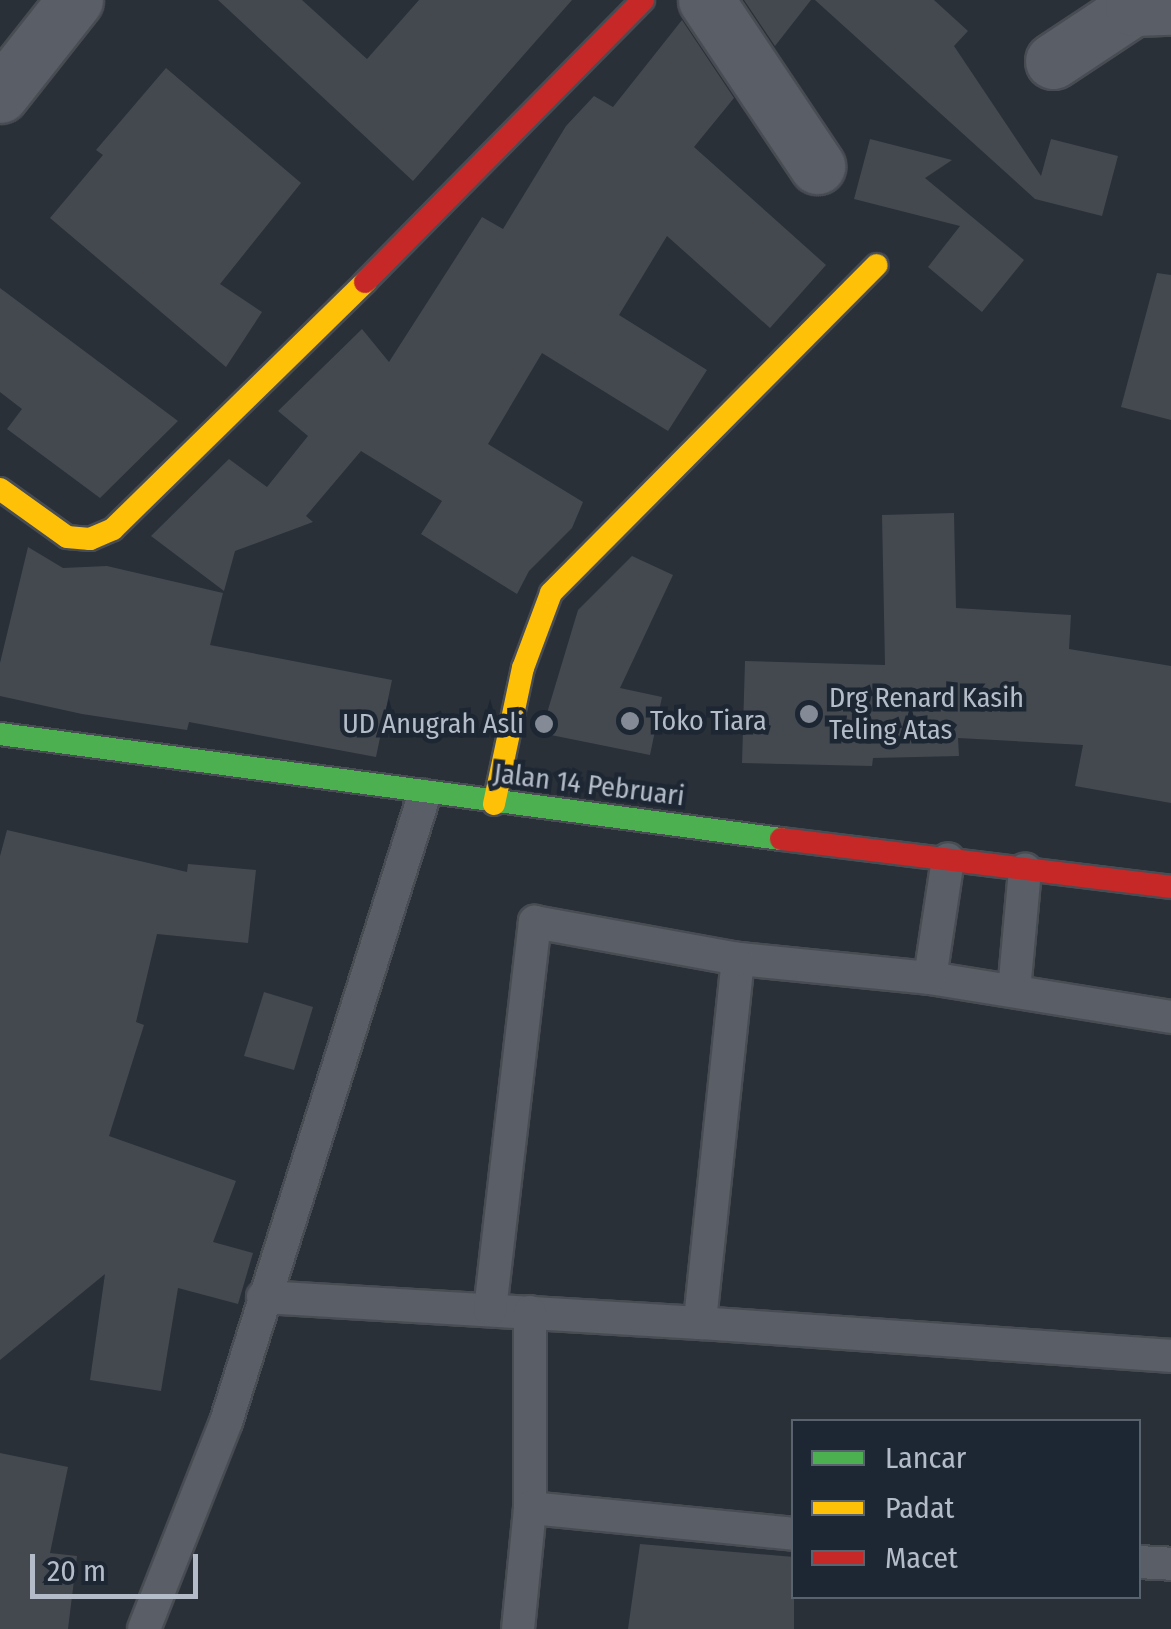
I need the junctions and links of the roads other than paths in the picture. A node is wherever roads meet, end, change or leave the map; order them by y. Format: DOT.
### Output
graph roads {
  1 [pos="76,0"];
  2 [pos="643,0"];
  3 [pos="706,0"];
  4 [pos="1171,7"];
  5 [pos="1053,62"];
  6 [pos="0,95"];
  7 [pos="817,166"];
  8 [pos="878,265"];
  9 [pos="0,489"];
  10 [pos="0,734"];
  11 [pos="424,796"];
  12 [pos="494,804"];
  13 [pos="948,859"];
  14 [pos="1025,869"];
  15 [pos="1171,887"];
  16 [pos="738,958"];
  17 [pos="930,978"];
  18 [pos="1014,991"];
  19 [pos="1171,1017"];
  20 [pos="263,1297"];
  21 [pos="490,1310"];
  22 [pos="530,1312"];
  23 [pos="700,1323"];
  24 [pos="1171,1356"];
  25 [pos="530,1508"];
  26 [pos="791,1534"];
  27 [pos="1141,1562"];
  28 [pos="1171,1564"];
  29 [pos="144,1629"];
  30 [pos="518,1629"];
  1 -- 6 [label="street"];
  2 -- 9 [label="street"];
  3 -- 7 [label="street"];
  4 -- 5 [label="street"];
  8 -- 12 [label="street"];
  10 -- 11 [label="street, Jalan 14 Pebruari"];
  11 -- 12 [label="street, Jalan 14 Pebruari"];
  11 -- 20 [label="lane"];
  12 -- 13 [label="street, Jalan 14 Pebruari"];
  13 -- 14 [label="street, Jalan 14 Pebruari"];
  13 -- 17 [label="lane"];
  14 -- 15 [label="street, Jalan 14 Pebruari"];
  14 -- 18 [label="lane"];
  16 -- 17 [label="lane"];
  16 -- 21 [label="lane"];
  16 -- 23 [label="lane"];
  17 -- 18 [label="lane"];
  18 -- 19 [label="lane"];
  20 -- 21 [label="lane"];
  20 -- 29 [label="lane"];
  21 -- 22 [label="lane"];
  22 -- 23 [label="lane"];
  22 -- 25 [label="lane"];
  23 -- 24 [label="lane"];
  25 -- 26 [label="lane"];
  25 -- 30 [label="lane"];
  27 -- 28 [label="lane"];
}
